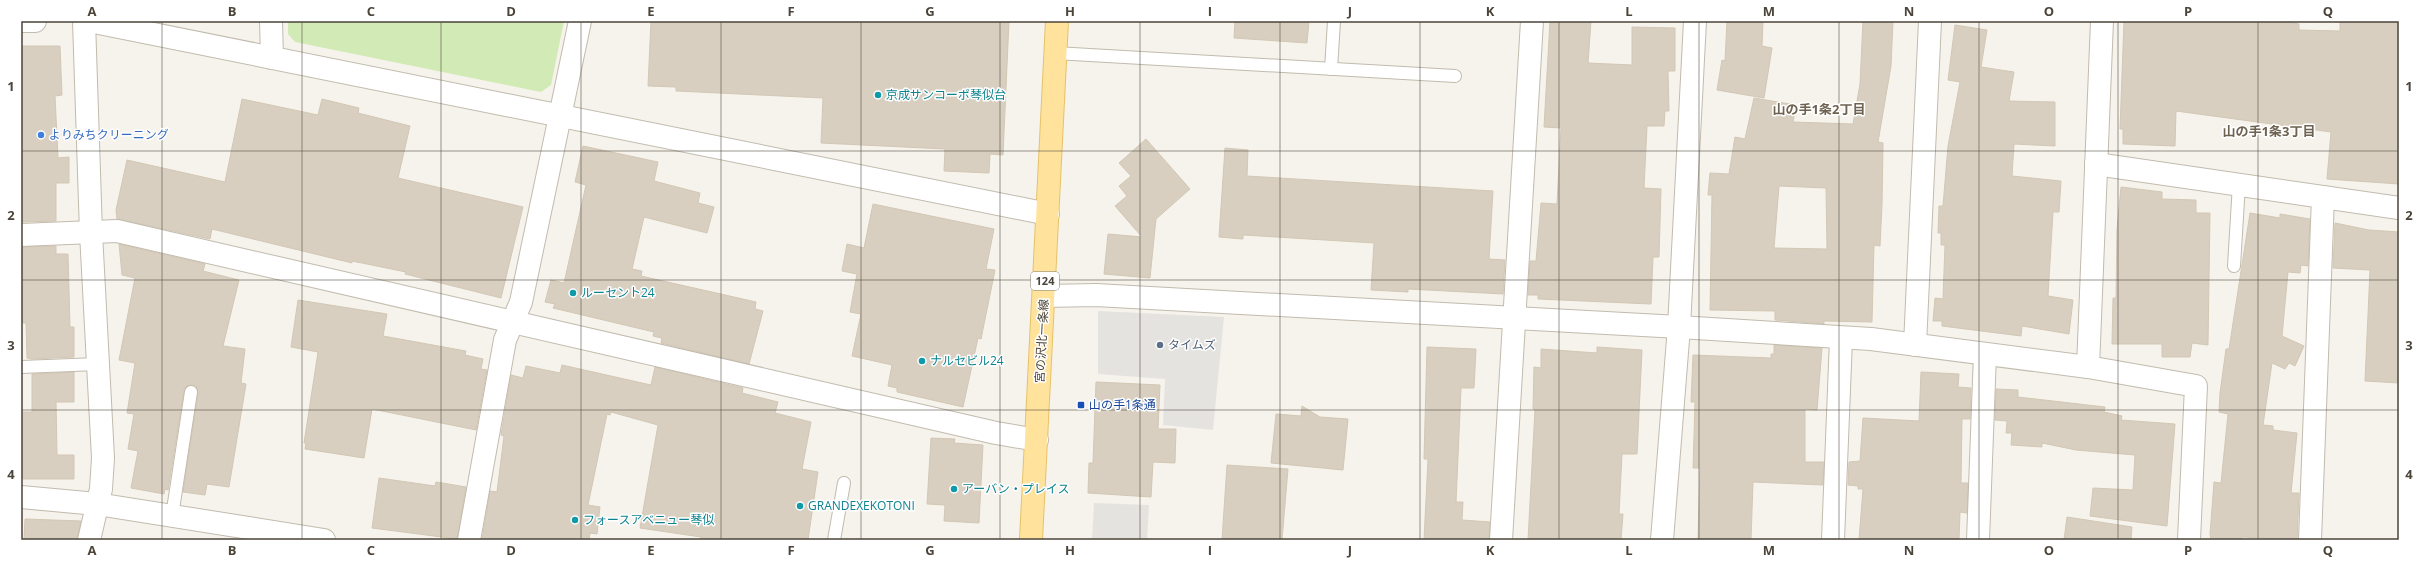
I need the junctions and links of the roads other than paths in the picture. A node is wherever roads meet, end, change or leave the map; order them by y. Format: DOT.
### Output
graph roads {
  1 [pos="21,21"];
  2 [pos="35,21"];
  3 [pos="84,21"];
  4 [pos="89,21"];
  5 [pos="271,21"];
  6 [pos="580,21"];
  7 [pos="1056,21"];
  8 [pos="1334,21"];
  9 [pos="1532,21"];
  10 [pos="1695,21"];
  11 [pos="1930,21"];
  12 [pos="2102,21"];
  13 [pos="1055,54"];
  14 [pos="272,58"];
  15 [pos="1331,69"];
  16 [pos="1455,76"];
  17 [pos="561,117"];
  18 [pos="2096,164"];
  19 [pos="2239,184"];
  20 [pos="2323,197"];
  21 [pos="2399,208"];
  22 [pos="1048,214"];
  23 [pos="91,233"];
  24 [pos="21,235"];
  25 [pos="2234,266"];
  26 [pos="1044,296"];
  27 [pos="1515,319"];
  28 [pos="513,320"];
  29 [pos="1679,326"];
  30 [pos="1841,339"];
  31 [pos="1915,345"];
  32 [pos="1985,354"];
  33 [pos="98,364"];
  34 [pos="21,367"];
  35 [pos="2088,367"];
  36 [pos="191,392"];
  37 [pos="1037,440"];
  38 [pos="844,484"];
  39 [pos="21,497"];
  40 [pos="97,504"];
  41 [pos="172,516"];
  42 [pos="90,540"];
  43 [pos="324,540"];
  44 [pos="469,540"];
  45 [pos="834,540"];
  46 [pos="1031,540"];
  47 [pos="1501,540"];
  48 [pos="1662,540"];
  49 [pos="1833,540"];
  50 [pos="1978,540"];
  51 [pos="2189,540"];
  52 [pos="2310,540"];
  1 -- 2 [label="street"];
  3 -- 23 [label="street"];
  4 -- 14 [label="street"];
  5 -- 14 [label="street"];
  6 -- 17 [label="street"];
  7 -- 13 [label="main road, 宮の沢北一条線 / 124"];
  8 -- 15 [label="lane"];
  9 -- 27 [label="street"];
  10 -- 29 [label="street"];
  11 -- 31 [label="street"];
  12 -- 18 [label="street"];
  13 -- 15 [label="lane"];
  13 -- 22 [label="main road, 宮の沢北一条線 / 124"];
  14 -- 17 [label="street"];
  15 -- 16 [label="lane"];
  17 -- 22 [label="street"];
  17 -- 28 [label="street"];
  18 -- 19 [label="street"];
  18 -- 35 [label="street"];
  19 -- 20 [label="street"];
  19 -- 25 [label="lane"];
  20 -- 21 [label="street"];
  20 -- 52 [label="street"];
  22 -- 26 [label="main road, 宮の沢北一条線 / 124"];
  23 -- 24 [label="street"];
  23 -- 28 [label="street"];
  23 -- 33 [label="street"];
  26 -- 27 [label="street"];
  26 -- 37 [label="main road, 宮の沢北一条線 / 124"];
  27 -- 29 [label="street"];
  27 -- 47 [label="street"];
  28 -- 37 [label="street"];
  28 -- 44 [label="street"];
  29 -- 30 [label="street"];
  29 -- 48 [label="street"];
  30 -- 31 [label="street"];
  30 -- 49 [label="street"];
  31 -- 32 [label="street"];
  32 -- 35 [label="street"];
  32 -- 50 [label="street"];
  33 -- 34 [label="lane"];
  33 -- 40 [label="street"];
  35 -- 51 [label="street"];
  36 -- 41 [label="lane"];
  37 -- 46 [label="main road, 宮の沢北一条線 / 124"];
  38 -- 45 [label="lane"];
  39 -- 40 [label="street"];
  40 -- 41 [label="street"];
  40 -- 42 [label="street"];
  41 -- 43 [label="street"];
}
